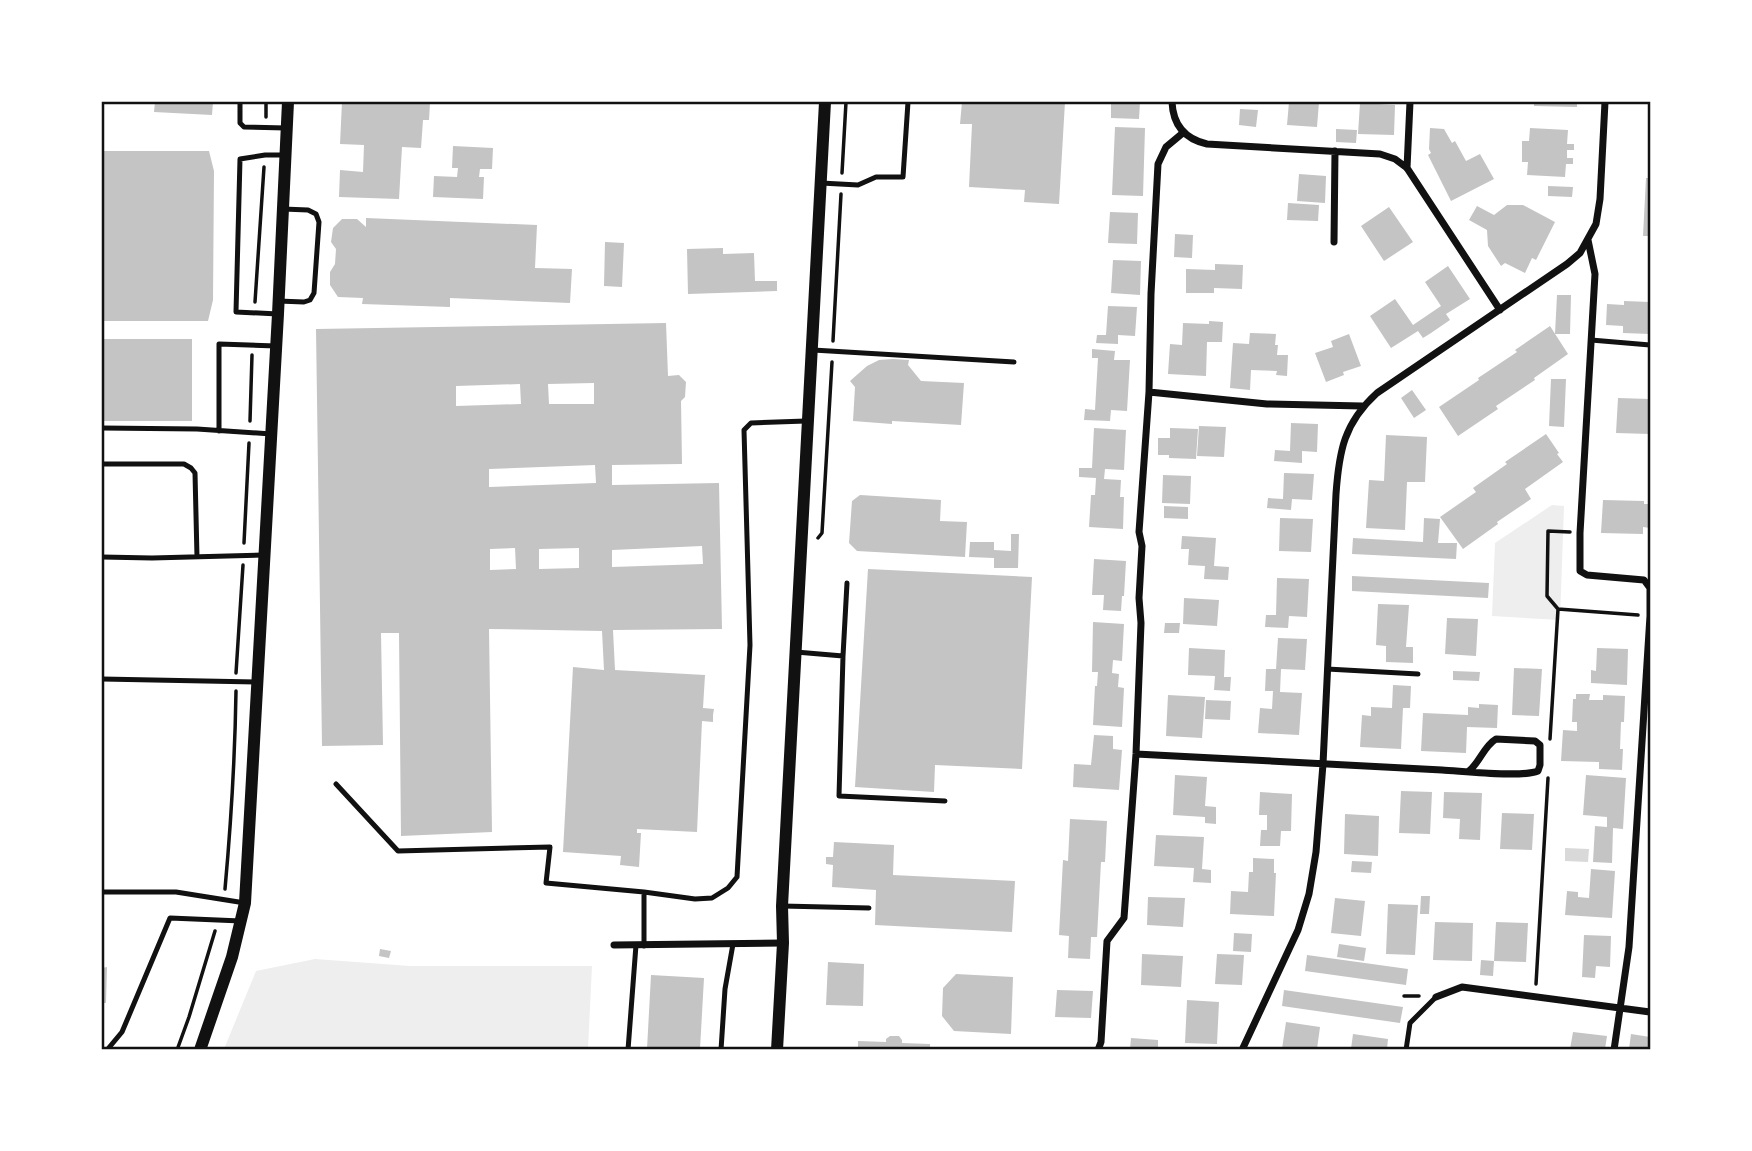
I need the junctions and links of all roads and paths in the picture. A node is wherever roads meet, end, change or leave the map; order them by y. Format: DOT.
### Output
graph roads {
  1 [pos="240,102"];
  2 [pos="288,102"];
  3 [pos="825,102"];
  4 [pos="908,102"];
  5 [pos="1171,102"];
  6 [pos="1410,102"];
  7 [pos="1605,102"];
  8 [pos="286,128"];
  9 [pos="1184,132"];
  10 [pos="1335,151"];
  11 [pos="285,155"];
  12 [pos="1407,168"];
  13 [pos="821,183"];
  14 [pos="283,209"];
  15 [pos="1588,240"];
  16 [pos="1334,242"];
  17 [pos="278,307"];
  18 [pos="1500,310"];
  19 [pos="1591,340"];
  20 [pos="1650,345"];
  21 [pos="275,346"];
  22 [pos="813,350"];
  23 [pos="1014,362"];
  24 [pos="1149,392"];
  25 [pos="1362,406"];
  26 [pos="809,421"];
  27 [pos="102,428"];
  28 [pos="219,431"];
  29 [pos="271,434"];
  30 [pos="102,464"];
  31 [pos="1580,533"];
  32 [pos="264,555"];
  33 [pos="102,557"];
  34 [pos="197,557"];
  35 [pos="847,583"];
  36 [pos="1558,609"];
  37 [pos="1650,616"];
  38 [pos="796,652"];
  39 [pos="843,656"];
  40 [pos="1327,668"];
  41 [pos="1418,674"];
  42 [pos="102,679"];
  43 [pos="258,682"];
  44 [pos="1550,746"];
  45 [pos="1136,754"];
  46 [pos="1322,764"];
  47 [pos="1549,768"];
  48 [pos="1469,771"];
  49 [pos="335,784"];
  50 [pos="945,801"];
  51 [pos="102,892"];
  52 [pos="644,892"];
  53 [pos="245,903"];
  54 [pos="782,906"];
  55 [pos="869,908"];
  56 [pos="241,921"];
  57 [pos="783,943"];
  58 [pos="733,944"];
  59 [pos="614,946"];
  60 [pos="640,946"];
  61 [pos="1536,996"];
  62 [pos="1436,997"];
  63 [pos="1620,1008"];
  64 [pos="1650,1012"];
  65 [pos="107,1049"];
  66 [pos="200,1049"];
  67 [pos="628,1049"];
  68 [pos="721,1049"];
  69 [pos="777,1049"];
  70 [pos="1098,1049"];
  71 [pos="1242,1049"];
  72 [pos="1406,1049"];
  73 [pos="1614,1049"];
  1 -- 8 [label="lane"];
  2 -- 8 [label="street"];
  3 -- 13 [label="street"];
  4 -- 13 [label="lane"];
  5 -- 9 [label="street"];
  6 -- 12 [label="street"];
  7 -- 15 [label="street"];
  8 -- 11 [label="street"];
  9 -- 10 [label="street"];
  9 -- 24 [label="street"];
  10 -- 12 [label="street"];
  10 -- 16 [label="street"];
  11 -- 14 [label="street"];
  11 -- 17 [label="lane"];
  12 -- 18 [label="street"];
  13 -- 22 [label="street"];
  14 -- 17 [label="street"];
  14 -- 17 [label="lane"];
  15 -- 18 [label="street"];
  15 -- 19 [label="street"];
  17 -- 21 [label="street"];
  18 -- 25 [label="street"];
  19 -- 20 [label="lane"];
  19 -- 31 [label="street"];
  21 -- 28 [label="lane"];
  21 -- 29 [label="street"];
  22 -- 23 [label="lane"];
  22 -- 26 [label="street"];
  24 -- 25 [label="street"];
  24 -- 45 [label="street"];
  25 -- 40 [label="street"];
  26 -- 38 [label="street"];
  26 -- 52 [label="lane"];
  27 -- 28 [label="lane"];
  28 -- 29 [label="lane"];
  29 -- 32 [label="street"];
  30 -- 34 [label="lane"];
  31 -- 36 [label="path"];
  31 -- 37 [label="street"];
  32 -- 34 [label="lane"];
  32 -- 43 [label="street"];
  33 -- 34 [label="lane"];
  35 -- 39 [label="lane"];
  36 -- 37 [label="path"];
  36 -- 44 [label="path"];
  37 -- 63 [label="street"];
  38 -- 39 [label="lane"];
  38 -- 54 [label="street"];
  39 -- 50 [label="lane"];
  40 -- 41 [label="lane"];
  40 -- 46 [label="street"];
  42 -- 43 [label="lane"];
  43 -- 53 [label="street"];
  45 -- 46 [label="street"];
  45 -- 70 [label="street"];
  46 -- 48 [label="street"];
  46 -- 71 [label="street"];
  47 -- 61 [label="path"];
  48 -- 48 [label="street"];
  49 -- 52 [label="lane"];
  51 -- 53 [label="lane"];
  52 -- 60 [label="lane"];
  53 -- 56 [label="street"];
  54 -- 55 [label="lane"];
  54 -- 57 [label="street"];
  56 -- 65 [label="lane"];
  56 -- 66 [label="street"];
  57 -- 58 [label="street"];
  57 -- 69 [label="street"];
  58 -- 60 [label="street"];
  58 -- 68 [label="lane"];
  59 -- 60 [label="street"];
  60 -- 67 [label="lane"];
  61 -- 62 [label="street"];
  61 -- 63 [label="street"];
  62 -- 72 [label="lane"];
  63 -- 64 [label="street"];
  63 -- 73 [label="street"];
}
